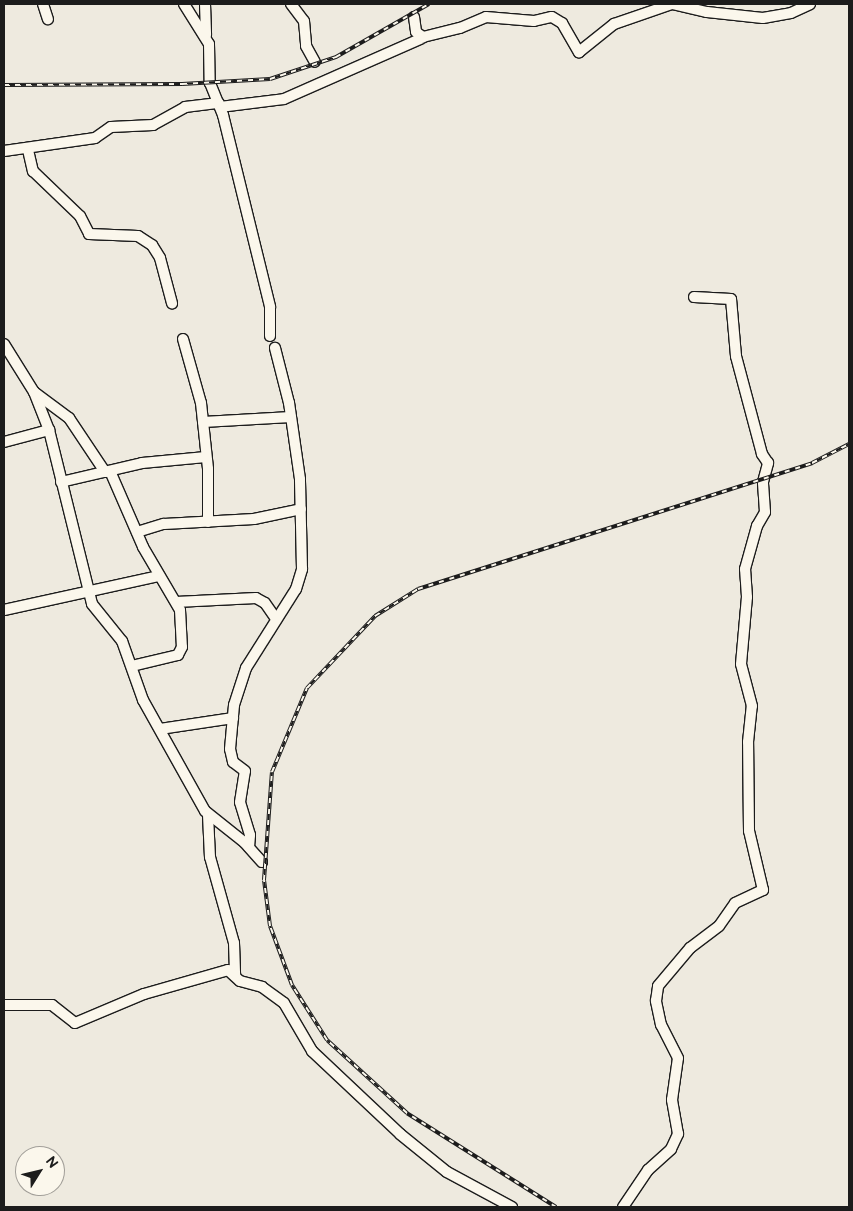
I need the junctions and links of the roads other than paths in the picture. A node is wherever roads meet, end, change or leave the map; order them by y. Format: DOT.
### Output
graph roads {
  1 [pos="44,4"];
  2 [pos="184,4"];
  3 [pos="204,4"];
  4 [pos="291,4"];
  5 [pos="810,4"];
  6 [pos="414,17"];
  7 [pos="48,19"];
  8 [pos="207,38"];
  9 [pos="420,39"];
  10 [pos="314,62"];
  11 [pos="219,105"];
  12 [pos="28,150"];
  13 [pos="4,151"];
  14 [pos="694,297"];
  15 [pos="172,304"];
  16 [pos="270,336"];
  17 [pos="183,339"];
  18 [pos="4,344"];
  19 [pos="275,348"];
  20 [pos="34,392"];
  21 [pos="291,417"];
  22 [pos="218,421"];
  23 [pos="203,422"];
  24 [pos="49,430"];
  25 [pos="204,437"];
  26 [pos="4,442"];
  27 [pos="206,457"];
  28 [pos="108,472"];
  29 [pos="60,482"];
  30 [pos="301,509"];
  31 [pos="208,522"];
  32 [pos="137,532"];
  33 [pos="159,576"];
  34 [pos="88,592"];
  35 [pos="176,602"];
  36 [pos="4,610"];
  37 [pos="276,619"];
  38 [pos="132,666"];
  39 [pos="233,718"];
  40 [pos="160,729"];
  41 [pos="208,815"];
  42 [pos="249,847"];
  43 [pos="262,862"];
  44 [pos="235,976"];
  45 [pos="4,1005"];
  46 [pos="512,1207"];
  47 [pos="623,1207"];
  1 -- 7 [label="street"];
  2 -- 8 [label="street"];
  3 -- 8 [label="street"];
  4 -- 10 [label="street"];
  5 -- 6 [label="street"];
  8 -- 11 [label="street"];
  9 -- 11 [label="street"];
  11 -- 12 [label="street"];
  11 -- 16 [label="street"];
  12 -- 13 [label="street"];
  12 -- 15 [label="street"];
  14 -- 47 [label="street"];
  17 -- 23 [label="street"];
  18 -- 20 [label="street"];
  19 -- 21 [label="street"];
  20 -- 24 [label="street"];
  20 -- 28 [label="street"];
  21 -- 22 [label="street"];
  21 -- 30 [label="street"];
  22 -- 23 [label="street"];
  22 -- 25 [label="street"];
  23 -- 25 [label="street"];
  24 -- 26 [label="street"];
  24 -- 29 [label="street"];
  25 -- 27 [label="street"];
  27 -- 28 [label="street"];
  27 -- 31 [label="street"];
  28 -- 29 [label="street"];
  28 -- 32 [label="street"];
  29 -- 34 [label="street"];
  30 -- 31 [label="street"];
  30 -- 37 [label="street"];
  31 -- 32 [label="street"];
  32 -- 33 [label="street"];
  33 -- 34 [label="street"];
  33 -- 35 [label="street"];
  34 -- 36 [label="street"];
  34 -- 38 [label="street"];
  35 -- 37 [label="street"];
  35 -- 38 [label="street"];
  37 -- 39 [label="street"];
  38 -- 40 [label="street"];
  39 -- 40 [label="street"];
  39 -- 42 [label="street"];
  40 -- 41 [label="street"];
  41 -- 42 [label="street"];
  41 -- 44 [label="street"];
  42 -- 43 [label="street"];
  44 -- 45 [label="street"];
  44 -- 46 [label="street"];
}
